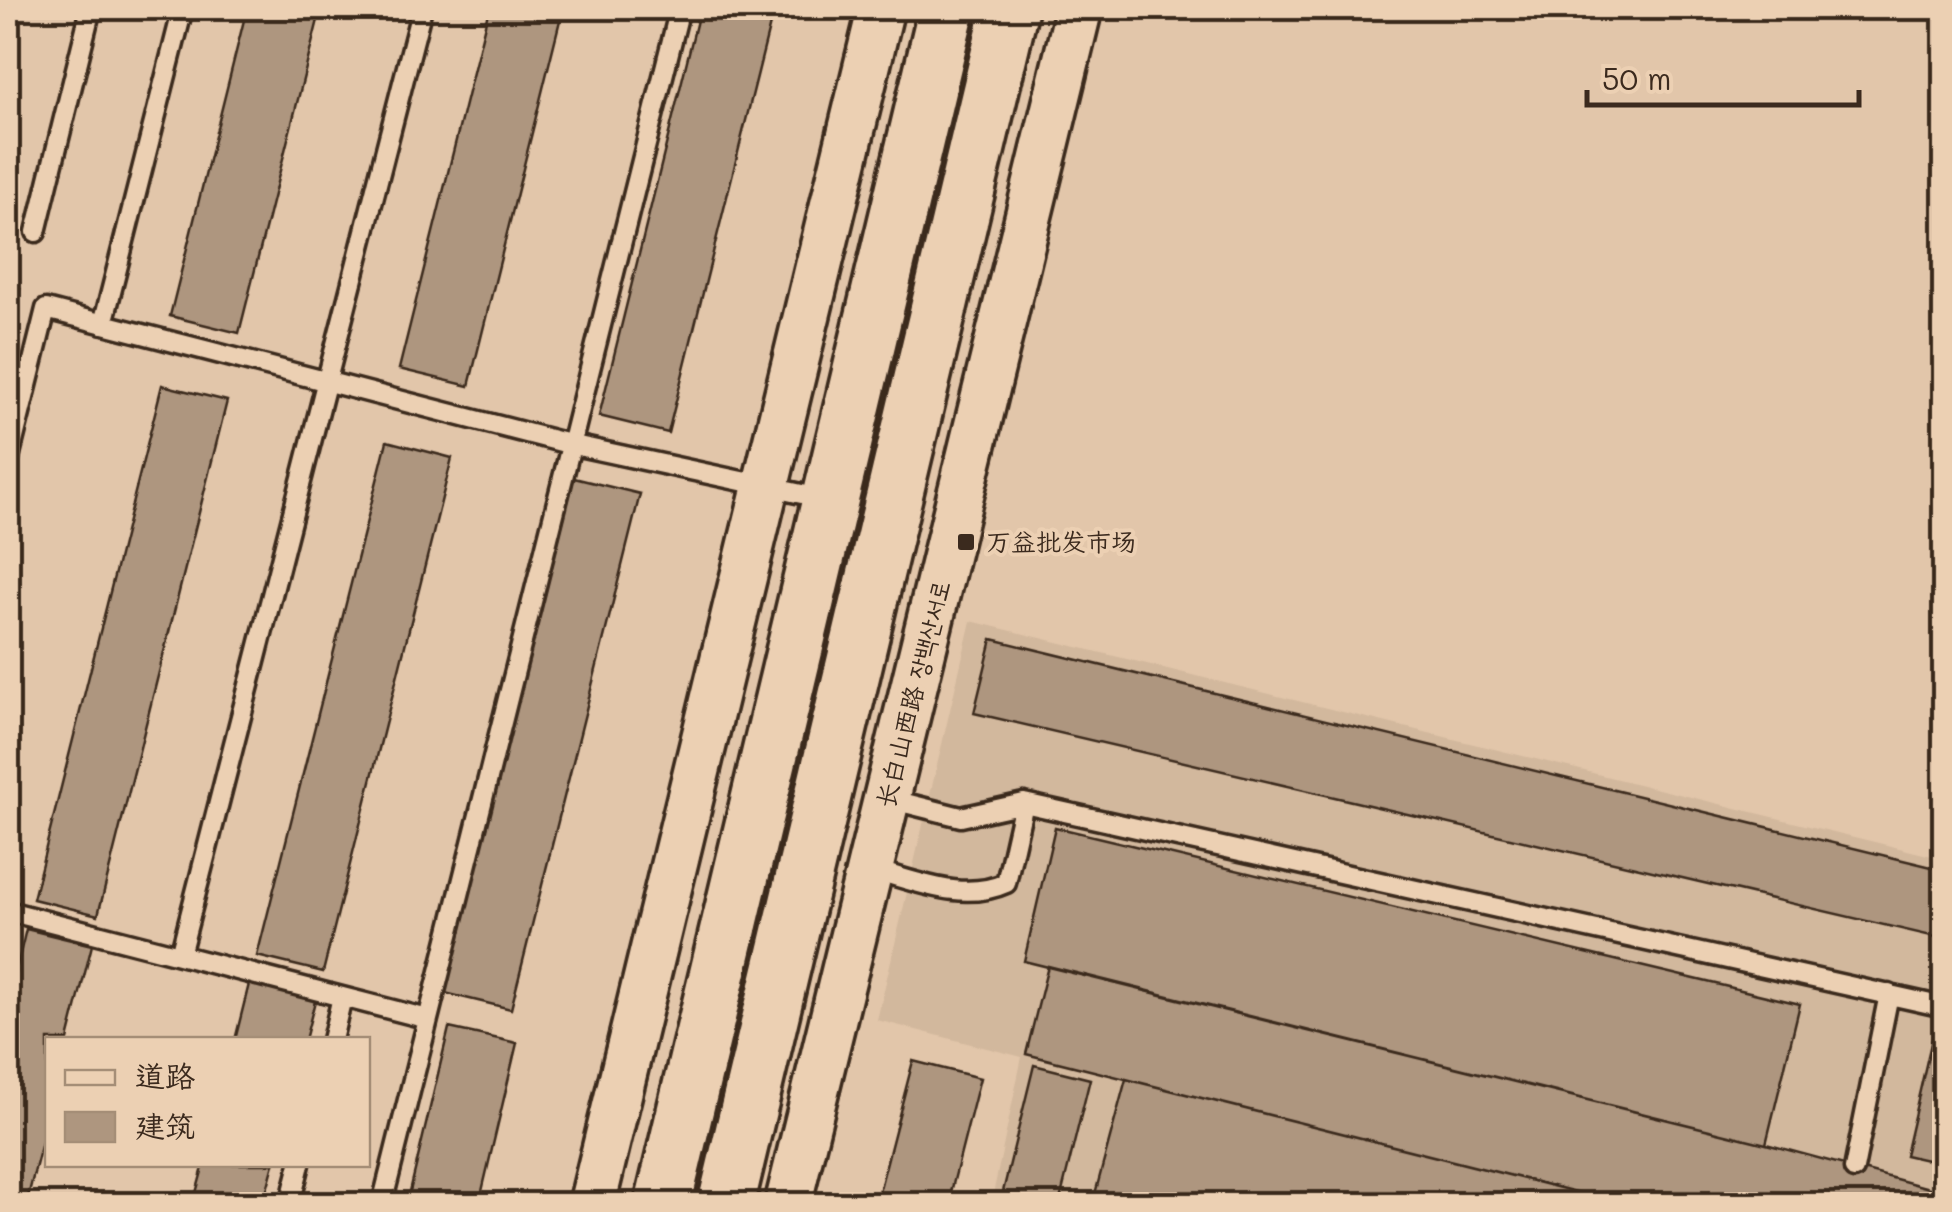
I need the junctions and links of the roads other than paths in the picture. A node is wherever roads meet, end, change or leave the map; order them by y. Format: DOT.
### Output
graph roads {
  1 [pos="92,8"];
  2 [pos="183,8"];
  3 [pos="422,8"];
  4 [pos="680,8"];
  5 [pos="881,8"];
  6 [pos="948,8"];
  7 [pos="1010,8"];
  8 [pos="1079,8"];
  9 [pos="36,232"];
  10 [pos="103,324"];
  11 [pos="328,382"];
  12 [pos="570,444"];
  13 [pos="8,462"];
  14 [pos="764,484"];
  15 [pos="830,500"];
  16 [pos="888,799"];
  17 [pos="1024,803"];
  18 [pos="869,868"];
  19 [pos="8,911"];
  20 [pos="180,955"];
  21 [pos="1888,994"];
  22 [pos="342,997"];
  23 [pos="1944,1007"];
  24 [pos="428,1019"];
  25 [pos="333,1037"];
  26 [pos="299,1167"];
  27 [pos="1854,1169"];
  28 [pos="290,1204"];
  29 [pos="382,1204"];
  30 [pos="592,1204"];
  31 [pos="663,1204"];
  32 [pos="726,1204"];
  33 [pos="788,1204"];
  1 -- 9 [label="lane"];
  2 -- 10 [label="lane"];
  3 -- 11 [label="lane"];
  4 -- 12 [label="lane"];
  5 -- 14 [label="street"];
  6 -- 15 [label="main road"];
  7 -- 32 [label="main road"];
  8 -- 16 [label="street, 长白山西路 장백산서로"];
  10 -- 11 [label="lane"];
  10 -- 13 [label="lane"];
  11 -- 12 [label="lane"];
  11 -- 20 [label="lane"];
  12 -- 14 [label="lane"];
  12 -- 24 [label="lane"];
  14 -- 15 [label="lane"];
  14 -- 30 [label="street"];
  15 -- 31 [label="main road"];
  16 -- 17 [label="lane"];
  16 -- 18 [label="street, 长白山西路 장백산서로"];
  17 -- 18 [label="lane"];
  17 -- 21 [label="lane"];
  18 -- 33 [label="street, 长白山西路 장백산서로"];
  19 -- 20 [label="lane"];
  20 -- 22 [label="lane"];
  21 -- 23 [label="lane"];
  21 -- 27 [label="lane"];
  22 -- 24 [label="lane"];
  22 -- 25 [label="lane"];
  24 -- 29 [label="lane"];
  26 -- 28 [label="lane"];
}
